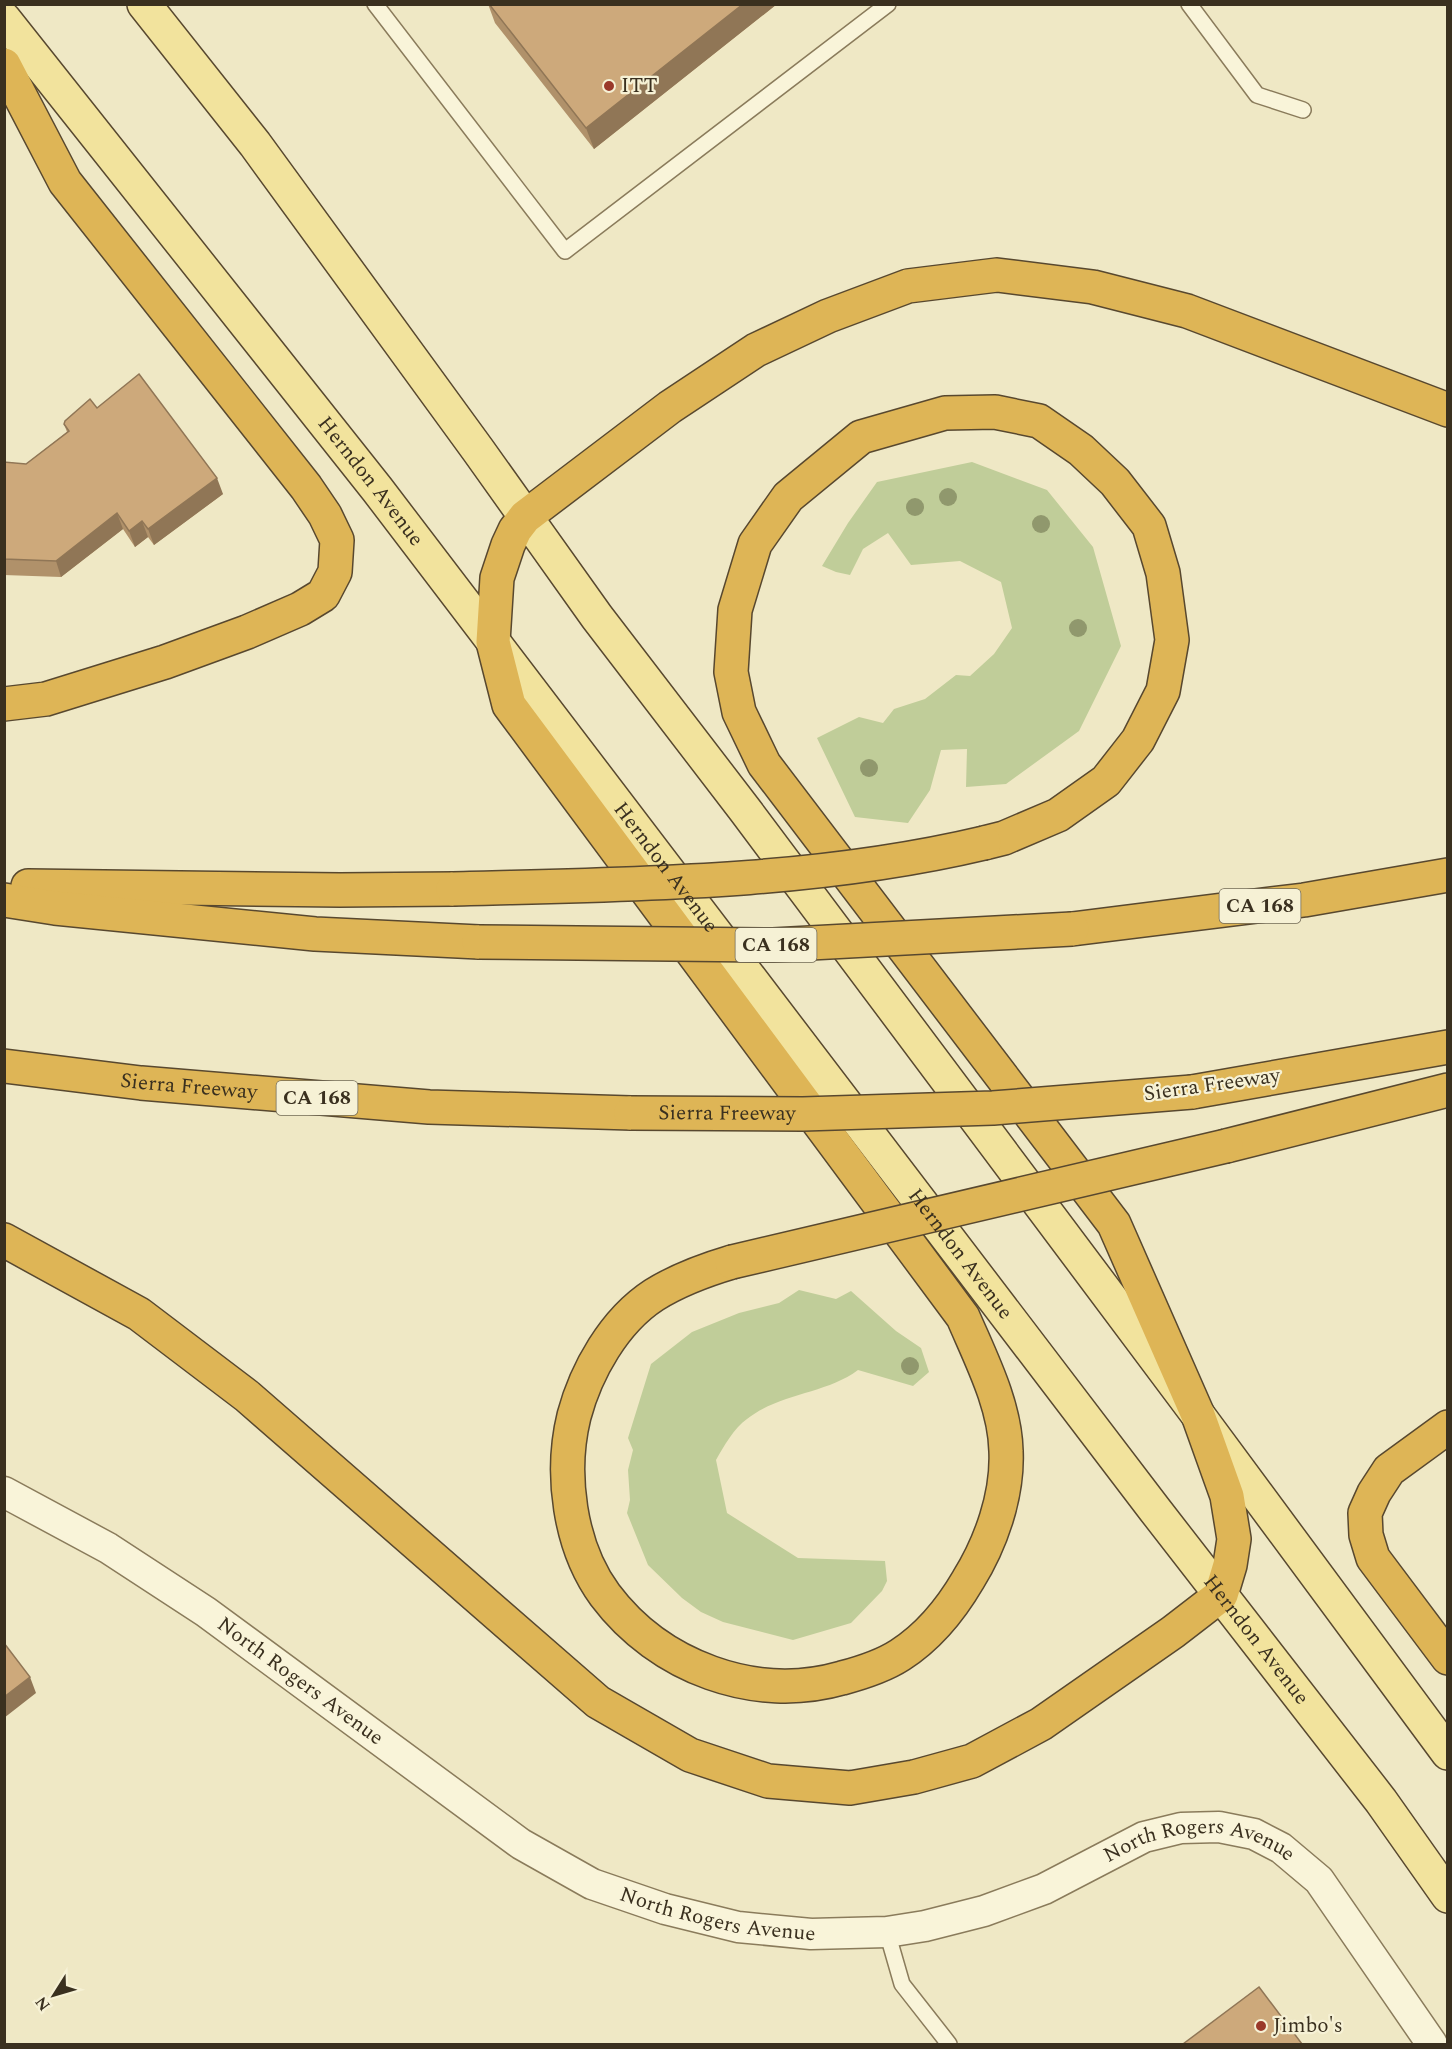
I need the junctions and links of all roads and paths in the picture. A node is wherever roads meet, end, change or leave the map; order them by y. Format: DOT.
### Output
graph roads {
  1 [pos="144,4"];
  2 [pos="375,4"];
  3 [pos="888,4"];
  4 [pos="1189,4"];
  5 [pos="4,18"];
  6 [pos="4,65"];
  7 [pos="1303,110"];
  8 [pos="1448,410"];
  9 [pos="525,517"];
  10 [pos="493,642"];
  11 [pos="4,704"];
  12 [pos="1448,875"];
  13 [pos="4,886"];
  14 [pos="4,900"];
  15 [pos="1448,1047"];
  16 [pos="4,1066"];
  17 [pos="1448,1090"];
  18 [pos="4,1240"];
  19 [pos="1198,1415"];
  20 [pos="1448,1427"];
  21 [pos="4,1492"];
  22 [pos="1221,1595"];
  23 [pos="1448,1658"];
  24 [pos="1448,1753"];
  25 [pos="1448,1896"];
  26 [pos="887,1932"];
  27 [pos="949,2044"];
  28 [pos="1432,2044"];
  1 -- 9 [label="main road"];
  2 -- 3 [label="lane"];
  4 -- 7 [label="lane"];
  5 -- 10 [label="main road, Herndon Avenue"];
  6 -- 11 [label="highway"];
  8 -- 9 [label="highway"];
  9 -- 10 [label="highway"];
  9 -- 19 [label="main road"];
  10 -- 17 [label="highway, bridge"];
  10 -- 22 [label="main road, Herndon Avenue"];
  12 -- 14 [label="highway, CA 168, bridge"];
  13 -- 19 [label="highway, bridge"];
  15 -- 16 [label="highway, Sierra Freeway / CA 168, bridge"];
  18 -- 22 [label="highway"];
  19 -- 22 [label="highway"];
  19 -- 24 [label="main road"];
  20 -- 23 [label="highway"];
  21 -- 26 [label="street, North Rogers Avenue"];
  22 -- 25 [label="main road, Herndon Avenue"];
  26 -- 27 [label="lane"];
  26 -- 28 [label="street, North Rogers Avenue"];
}
